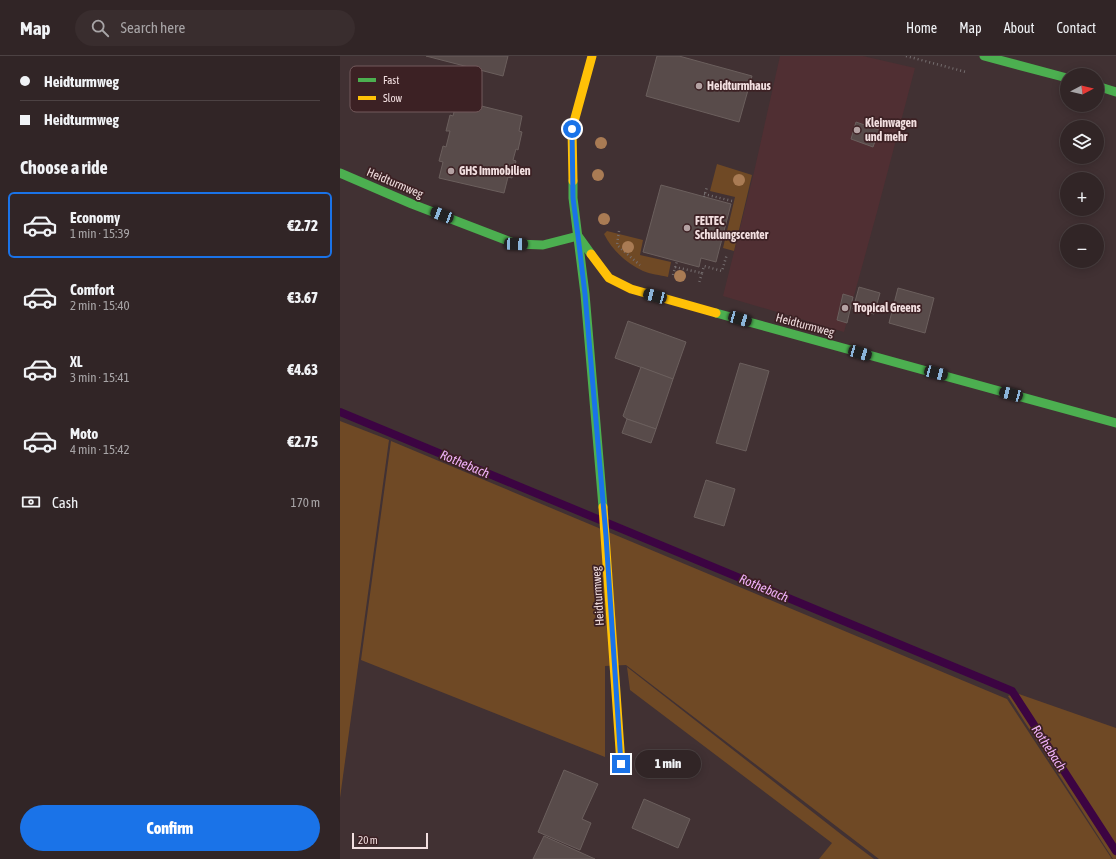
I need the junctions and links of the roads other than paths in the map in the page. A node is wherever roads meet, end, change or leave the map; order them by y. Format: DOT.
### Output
graph roads {
  1 [pos="592,56"];
  2 [pos="984,56"];
  3 [pos="1060,76"];
  4 [pos="1104,88"];
  5 [pos="1116,92"];
  6 [pos="340,173"];
  7 [pos="578,236"];
  8 [pos="1116,423"];
  9 [pos="621,764"];
  1 -- 7 [label="street, Heidturmweg"];
  2 -- 3 [label="street"];
  4 -- 5 [label="street"];
  6 -- 7 [label="street, Heidturmweg"];
  7 -- 8 [label="street, Heidturmweg"];
  7 -- 9 [label="street, Heidturmweg"];
}
